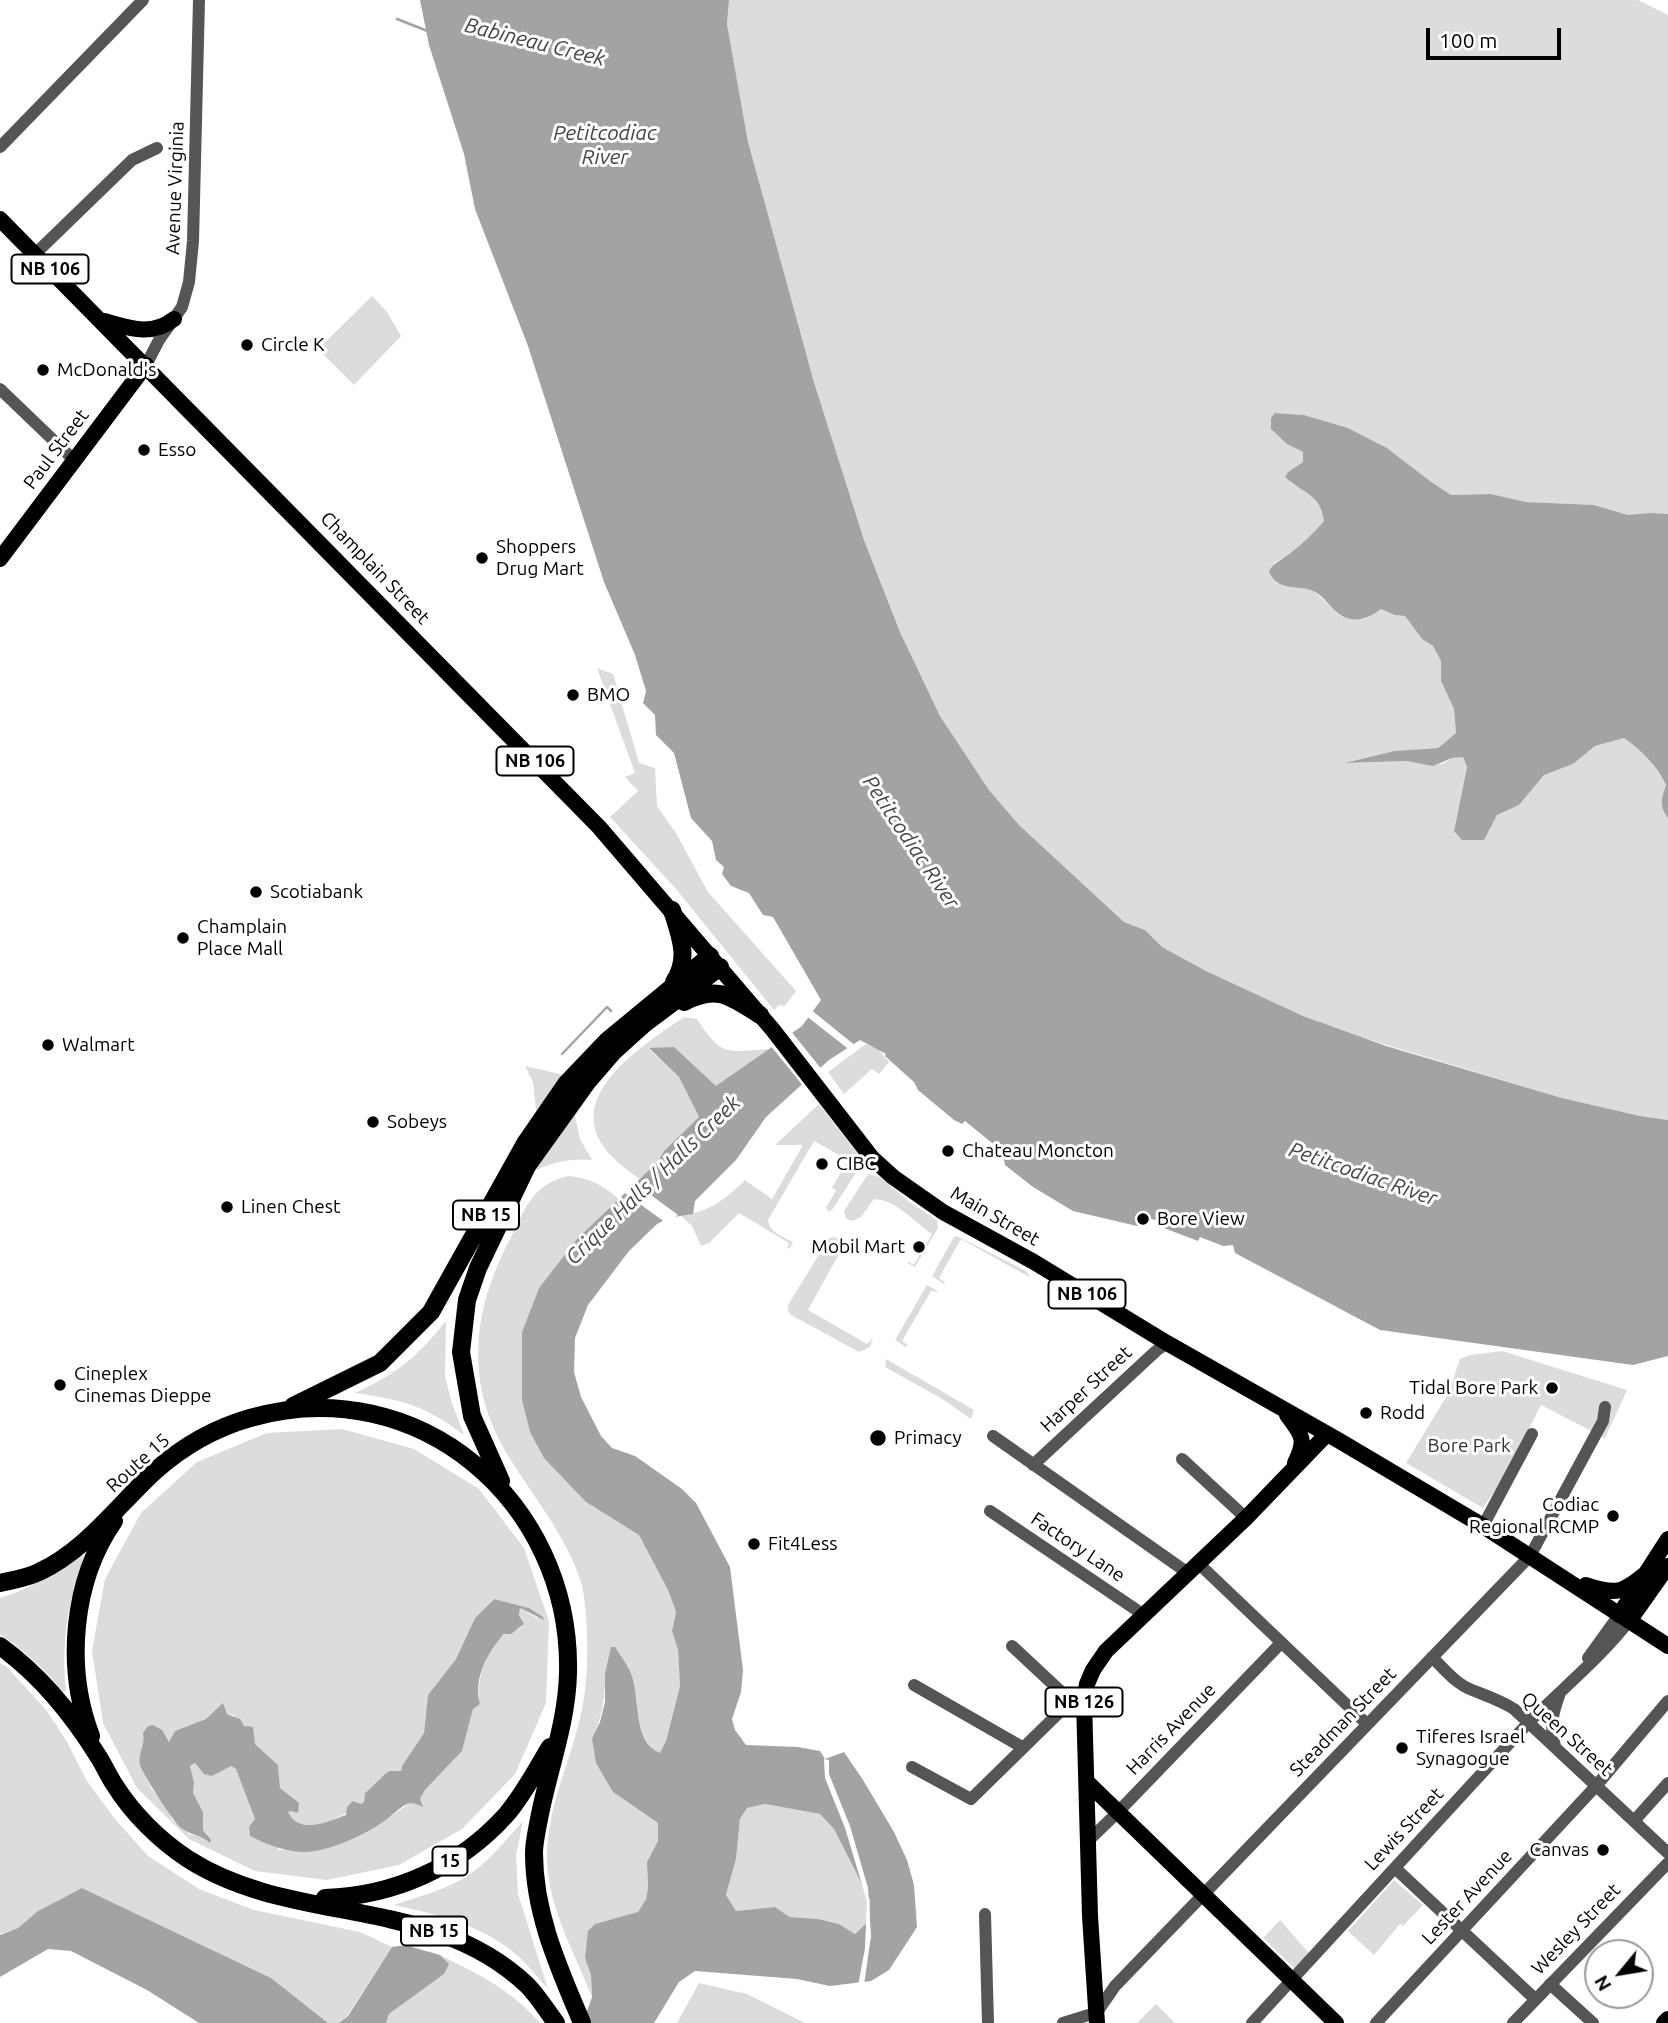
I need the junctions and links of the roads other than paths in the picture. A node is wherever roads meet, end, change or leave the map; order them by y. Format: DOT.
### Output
graph roads {
  1 [pos="143,0"];
  2 [pos="199,0"];
  3 [pos="0,147"];
  4 [pos="157,148"];
  5 [pos="0,219"];
  6 [pos="35,254"];
  7 [pos="174,318"];
  8 [pos="101,320"];
  9 [pos="149,361"];
  10 [pos="0,389"];
  11 [pos="74,460"];
  12 [pos="0,559"];
  13 [pos="672,910"];
  14 [pos="715,962"];
  15 [pos="667,992"];
  16 [pos="760,1015"];
  17 [pos="644,1024"];
  18 [pos="1167,1343"];
  19 [pos="1605,1407"];
  20 [pos="1282,1409"];
  21 [pos="283,1410"];
  22 [pos="1327,1434"];
  23 [pos="1532,1434"];
  24 [pos="993,1436"];
  25 [pos="1182,1459"];
  26 [pos="1033,1465"];
  27 [pos="1289,1474"];
  28 [pos="507,1494"];
  29 [pos="130,1498"];
  30 [pos="990,1511"];
  31 [pos="1246,1518"];
  32 [pos="1483,1526"];
  33 [pos="1668,1539"];
  34 [pos="1530,1556"];
  35 [pos="1668,1566"];
  36 [pos="1193,1568"];
  37 [pos="1649,1571"];
  38 [pos="1564,1578"];
  39 [pos="0,1583"];
  40 [pos="1144,1615"];
  41 [pos="1624,1618"];
  42 [pos="1281,1643"];
  43 [pos="0,1646"];
  44 [pos="1012,1646"];
  45 [pos="1668,1646"];
  46 [pos="1432,1657"];
  47 [pos="914,1685"];
  48 [pos="1561,1690"];
  49 [pos="1077,1701"];
  50 [pos="1668,1701"];
  51 [pos="1529,1722"];
  52 [pos="1367,1724"];
  53 [pos="560,1729"];
  54 [pos="1555,1746"];
  55 [pos="1022,1747"];
  56 [pos="98,1755"];
  57 [pos="912,1767"];
  58 [pos="1087,1782"];
  59 [pos="1667,1784"];
  60 [pos="1596,1786"];
  61 [pos="1118,1812"];
  62 [pos="1634,1821"];
  63 [pos="1088,1841"];
  64 [pos="1668,1853"];
  65 [pos="1668,1863"];
  66 [pos="1395,1868"];
  67 [pos="1204,1895"];
  68 [pos="283,1896"];
  69 [pos="985,1914"];
  70 [pos="1461,1931"];
  71 [pos="1291,1979"];
  72 [pos="1550,1984"];
  73 [pos="1535,2000"];
  74 [pos="580,2019"];
  75 [pos="1668,2019"];
  76 [pos="1095,2020"];
  77 [pos="556,2023"];
  78 [pos="988,2023"];
  79 [pos="1063,2023"];
  80 [pos="1252,2023"];
  81 [pos="1336,2023"];
  82 [pos="1376,2023"];
  83 [pos="1513,2023"];
  84 [pos="1593,2023"];
  85 [pos="1664,2023"];
  1 -- 3 [label="street"];
  2 -- 7 [label="street, Avenue Virginia"];
  4 -- 6 [label="street"];
  5 -- 6 [label="main road, Champlain Street / NB 106"];
  6 -- 8 [label="main road, Champlain Street / NB 106"];
  7 -- 8 [label="main road"];
  7 -- 9 [label="street, Avenue Virginia"];
  8 -- 9 [label="main road, Champlain Street / NB 106"];
  9 -- 11 [label="main road, Paul Street"];
  9 -- 13 [label="main road, Champlain Street / NB 106"];
  10 -- 11 [label="street"];
  11 -- 12 [label="main road, Paul Street"];
  13 -- 14 [label="main road, Champlain Street / NB 106"];
  13 -- 15 [label="highway"];
  14 -- 15 [label="highway, NB 15"];
  14 -- 16 [label="main road, Main Street / NB 106"];
  14 -- 17 [label="highway, NB 15"];
  15 -- 21 [label="highway, NB 15"];
  16 -- 17 [label="highway"];
  16 -- 18 [label="main road, Main Street / NB 106"];
  17 -- 28 [label="highway, NB 15"];
  18 -- 20 [label="main road, Main Street / NB 106"];
  18 -- 26 [label="street, Harper Street"];
  19 -- 34 [label="street, Steadman Street"];
  20 -- 22 [label="main road, Main Street / NB 106"];
  20 -- 27 [label="main road"];
  21 -- 28 [label="highway, Route 15 / NB 15"];
  21 -- 29 [label="highway, Route 15 / NB 15"];
  22 -- 27 [label="main road, NB 126"];
  22 -- 32 [label="main road, NB 106"];
  23 -- 32 [label="street"];
  24 -- 26 [label="street"];
  25 -- 31 [label="street"];
  26 -- 36 [label="street"];
  27 -- 31 [label="main road, NB 126"];
  28 -- 53 [label="highway, Route 15 / NB 15"];
  29 -- 39 [label="highway, Route 15 / NB 15"];
  29 -- 56 [label="highway"];
  30 -- 40 [label="street, Factory Lane"];
  31 -- 36 [label="main road, NB 126"];
  32 -- 34 [label="main road, NB 106"];
  33 -- 37 [label="main road"];
  34 -- 38 [label="main road, NB 106"];
  34 -- 46 [label="street, Steadman Street"];
  35 -- 41 [label="main road"];
  36 -- 40 [label="main road, NB 126"];
  36 -- 42 [label="street"];
  37 -- 38 [label="main road"];
  37 -- 41 [label="main road"];
  38 -- 41 [label="main road, NB 106"];
  40 -- 49 [label="main road, NB 126"];
  41 -- 45 [label="main road, NB 106"];
  41 -- 48 [label="street, Lewis Street"];
  42 -- 52 [label="street"];
  42 -- 61 [label="street, Harris Avenue"];
  43 -- 56 [label="highway, NB 15"];
  44 -- 49 [label="street"];
  46 -- 51 [label="street, Queen Street"];
  46 -- 52 [label="street, Steadman Street"];
  47 -- 55 [label="street"];
  48 -- 51 [label="street, Lewis Street"];
  48 -- 54 [label="street"];
  49 -- 55 [label="street"];
  49 -- 58 [label="main road, NB 126"];
  50 -- 60 [label="street, Lester Avenue"];
  51 -- 54 [label="street, Queen Street"];
  51 -- 66 [label="street, Lewis Street"];
  52 -- 67 [label="street, Steadman Street"];
  53 -- 68 [label="highway, 15"];
  53 -- 74 [label="highway, NB 15"];
  54 -- 60 [label="street, Queen Street"];
  55 -- 57 [label="street"];
  56 -- 68 [label="highway, NB 15"];
  58 -- 61 [label="main road"];
  58 -- 63 [label="main road, NB 126"];
  59 -- 62 [label="street"];
  60 -- 62 [label="street, Queen Street"];
  60 -- 70 [label="street, Lester Avenue"];
  61 -- 63 [label="street, Harris Avenue"];
  61 -- 67 [label="main road"];
  62 -- 64 [label="street, Queen Street"];
  63 -- 76 [label="main road, NB 126"];
  65 -- 72 [label="street, Wesley Street"];
  66 -- 70 [label="street"];
  66 -- 71 [label="street, Lewis Street"];
  67 -- 71 [label="main road"];
  67 -- 76 [label="street, Steadman Street"];
  68 -- 77 [label="highway, NB 15"];
  69 -- 78 [label="street"];
  70 -- 73 [label="street"];
  70 -- 82 [label="street, Lester Avenue"];
  71 -- 80 [label="street, Lewis Street"];
  71 -- 81 [label="main road"];
  72 -- 73 [label="street, Wesley Street"];
  72 -- 84 [label="street"];
  73 -- 83 [label="street, Wesley Street"];
  75 -- 85 [label="main road"];
  76 -- 79 [label="street"];
}
